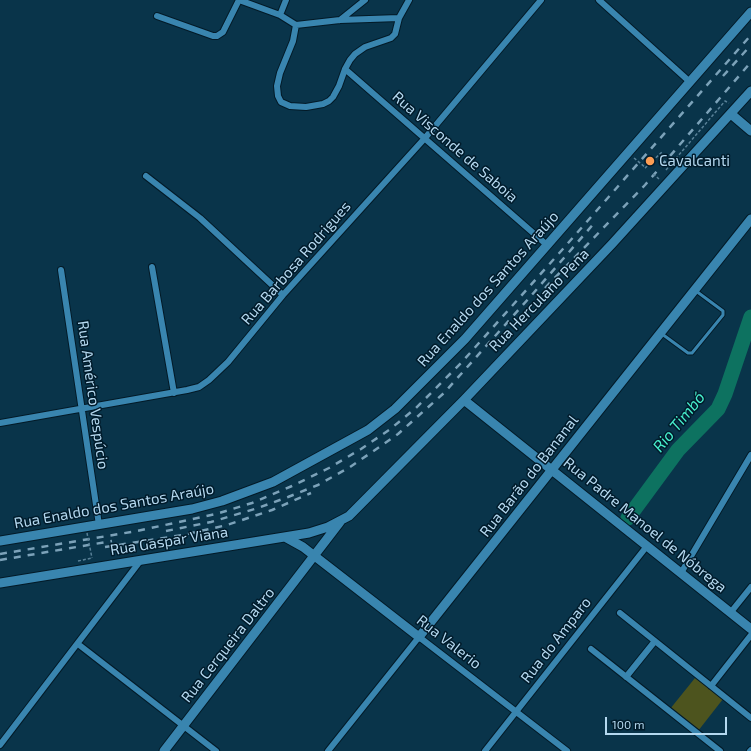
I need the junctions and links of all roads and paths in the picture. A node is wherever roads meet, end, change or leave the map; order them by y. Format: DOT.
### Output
graph roads {
  1 [pos="239,0"];
  2 [pos="286,0"];
  3 [pos="365,0"];
  4 [pos="410,0"];
  5 [pos="541,0"];
  6 [pos="599,0"];
  7 [pos="751,12"];
  8 [pos="157,16"];
  9 [pos="280,16"];
  10 [pos="399,18"];
  11 [pos="340,20"];
  12 [pos="296,25"];
  13 [pos="345,69"];
  14 [pos="690,82"];
  15 [pos="751,91"];
  16 [pos="733,111"];
  17 [pos="751,131"];
  18 [pos="425,138"];
  19 [pos="663,151"];
  20 [pos="634,158"];
  21 [pos="653,174"];
  22 [pos="146,176"];
  23 [pos="751,219"];
  24 [pos="547,245"];
  25 [pos="152,267"];
  26 [pos="61,270"];
  27 [pos="694,290"];
  28 [pos="283,296"];
  29 [pos="661,333"];
  30 [pos="174,393"];
  31 [pos="464,400"];
  32 [pos="82,409"];
  33 [pos="0,423"];
  34 [pos="751,455"];
  35 [pos="552,469"];
  36 [pos="341,521"];
  37 [pos="100,525"];
  38 [pos="87,533"];
  39 [pos="284,537"];
  40 [pos="0,541"];
  41 [pos="647,546"];
  42 [pos="314,556"];
  43 [pos="92,558"];
  44 [pos="141,560"];
  45 [pos="681,573"];
  46 [pos="0,583"];
  47 [pos="751,587"];
  48 [pos="731,612"];
  49 [pos="620,613"];
  50 [pos="751,629"];
  51 [pos="751,635"];
  52 [pos="419,637"];
  53 [pos="655,641"];
  54 [pos="78,644"];
  55 [pos="591,649"];
  56 [pos="626,677"];
  57 [pos="711,686"];
  58 [pos="516,712"];
  59 [pos="751,718"];
  60 [pos="183,726"];
  61 [pos="0,745"];
  62 [pos="164,751"];
  63 [pos="216,751"];
  64 [pos="328,751"];
  65 [pos="485,751"];
  66 [pos="566,751"];
  67 [pos="720,751"];
  1 -- 8 [label="street"];
  1 -- 9 [label="street"];
  2 -- 9 [label="street"];
  3 -- 11 [label="street"];
  4 -- 10 [label="street"];
  5 -- 18 [label="street, Rua Barbosa Rodrigues"];
  6 -- 14 [label="street"];
  7 -- 14 [label="main road, Rua Enaldo dos Santos Araújo"];
  9 -- 12 [label="street"];
  10 -- 11 [label="street"];
  10 -- 13 [label="street"];
  11 -- 12 [label="street"];
  12 -- 13 [label="street"];
  13 -- 18 [label="street, Rua Visconde de Saboia"];
  14 -- 24 [label="main road, Rua Enaldo dos Santos Araújo"];
  15 -- 16 [label="main road, Rua Herculano Pena"];
  16 -- 17 [label="main road"];
  16 -- 21 [label="path, bridge"];
  16 -- 31 [label="main road, Rua Herculano Pena"];
  18 -- 24 [label="street, Rua Visconde de Saboia"];
  18 -- 28 [label="street, Rua Barbosa Rodrigues"];
  19 -- 20 [label="path, bridge"];
  22 -- 28 [label="street"];
  23 -- 27 [label="main road, Rua Barão do Bananal"];
  24 -- 37 [label="main road, Rua Enaldo dos Santos Araújo"];
  25 -- 30 [label="street"];
  26 -- 32 [label="street, Rua Américo Vespúcio"];
  27 -- 29 [label="main road, Rua Barão do Bananal"];
  27 -- 29 [label="lane"];
  28 -- 30 [label="street, Rua Barbosa Rodrigues"];
  29 -- 35 [label="main road, Rua Barão do Bananal"];
  30 -- 32 [label="street, Rua Barbosa Rodrigues"];
  31 -- 35 [label="main road, Rua Padre Manoel de Nóbrega"];
  31 -- 36 [label="main road, Rua Herculano Pena"];
  32 -- 33 [label="street, Rua Barbosa Rodrigues"];
  32 -- 37 [label="street, Rua Américo Vespúcio"];
  34 -- 45 [label="street"];
  35 -- 41 [label="main road, Rua Padre Manoel de Nóbrega"];
  35 -- 52 [label="main road, Rua Barão do Bananal"];
  36 -- 39 [label="main road, Rua Gaspar Viana"];
  36 -- 42 [label="main road, Rua Cerqueira Daltro"];
  37 -- 40 [label="main road, Rua Enaldo dos Santos Araújo"];
  38 -- 43 [label="path, bridge"];
  39 -- 42 [label="main road"];
  39 -- 44 [label="main road, Rua Gaspar Viana"];
  41 -- 45 [label="main road, Rua Padre Manoel de Nóbrega"];
  41 -- 58 [label="street, Rua do Amparo"];
  42 -- 52 [label="main road, Rua Valerio"];
  42 -- 60 [label="main road, Rua Cerqueira Daltro"];
  44 -- 46 [label="main road, Rua Gaspar Viana"];
  44 -- 54 [label="street"];
  45 -- 48 [label="main road, Rua Padre Manoel de Nóbrega"];
  47 -- 48 [label="street"];
  48 -- 50 [label="main road, Rua Padre Manoel de Nóbrega"];
  49 -- 53 [label="street"];
  51 -- 57 [label="street"];
  52 -- 58 [label="street, Rua Valerio"];
  52 -- 64 [label="street, Rua Barão do Bananal"];
  53 -- 56 [label="street"];
  53 -- 57 [label="street"];
  54 -- 60 [label="street"];
  54 -- 61 [label="street"];
  55 -- 56 [label="street"];
  56 -- 67 [label="street"];
  57 -- 59 [label="street"];
  58 -- 65 [label="street, Rua do Amparo"];
  58 -- 66 [label="street, Rua Valerio"];
  60 -- 62 [label="main road, Rua Cerqueira Daltro"];
  60 -- 63 [label="street"];
}
